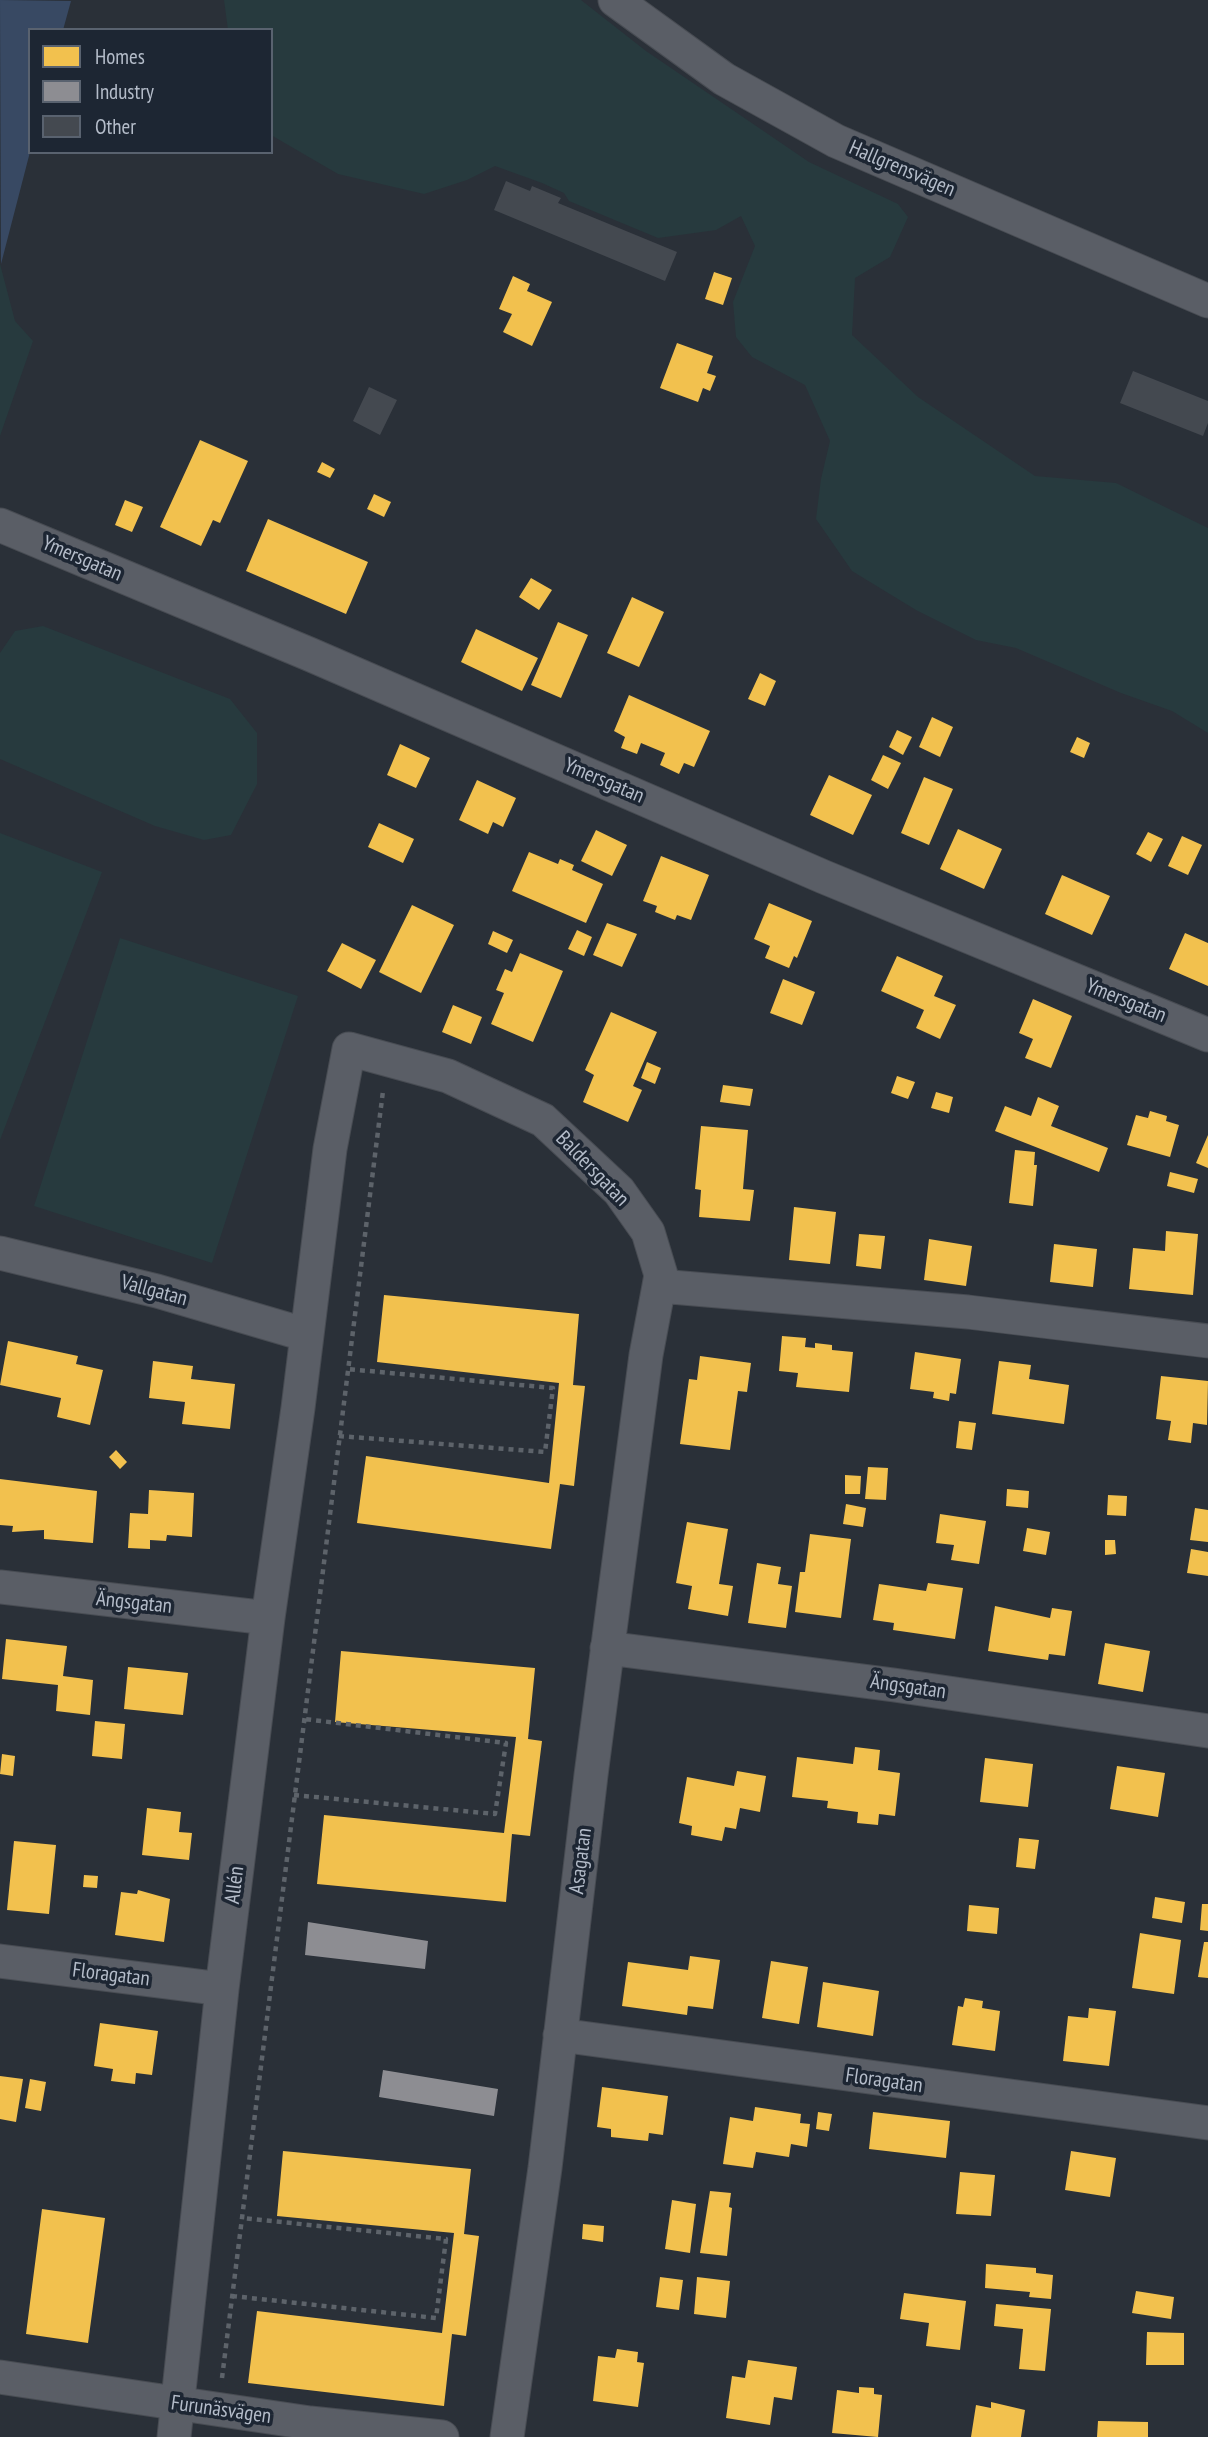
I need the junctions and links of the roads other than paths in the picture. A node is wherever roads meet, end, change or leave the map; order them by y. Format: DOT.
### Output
graph roads {
  1 [pos="615,0"];
  2 [pos="1208,301"];
  3 [pos="0,525"];
  4 [pos="1208,1035"];
  5 [pos="0,1253"];
  6 [pos="659,1286"];
  7 [pos="307,1335"];
  8 [pos="1208,1341"];
  9 [pos="0,1587"];
  10 [pos="268,1618"];
  11 [pos="607,1648"];
  12 [pos="1208,1731"];
  13 [pos="0,1961"];
  14 [pos="222,1989"];
  15 [pos="560,2035"];
  16 [pos="1208,2123"];
  17 [pos="0,2377"];
  18 [pos="178,2404"];
  19 [pos="174,2437"];
  20 [pos="442,2437"];
  21 [pos="507,2437"];
  1 -- 2 [label="street, Hallgrensvägen"];
  3 -- 4 [label="street, Ymersgatan"];
  5 -- 7 [label="street, Vallgatan"];
  6 -- 7 [label="street, Baldersgatan"];
  6 -- 8 [label="street"];
  6 -- 11 [label="street, Asagatan"];
  7 -- 10 [label="street, Allén"];
  9 -- 10 [label="street, Ängsgatan"];
  10 -- 14 [label="street, Allén"];
  11 -- 12 [label="street, Ängsgatan"];
  11 -- 15 [label="street, Asagatan"];
  13 -- 14 [label="street, Floragatan"];
  14 -- 18 [label="street, Allén"];
  15 -- 16 [label="street, Floragatan"];
  15 -- 21 [label="street, Asagatan"];
  17 -- 18 [label="street, Furunäsvägen"];
  18 -- 19 [label="street, Allén"];
  18 -- 20 [label="street, Furunäsvägen"];
}
